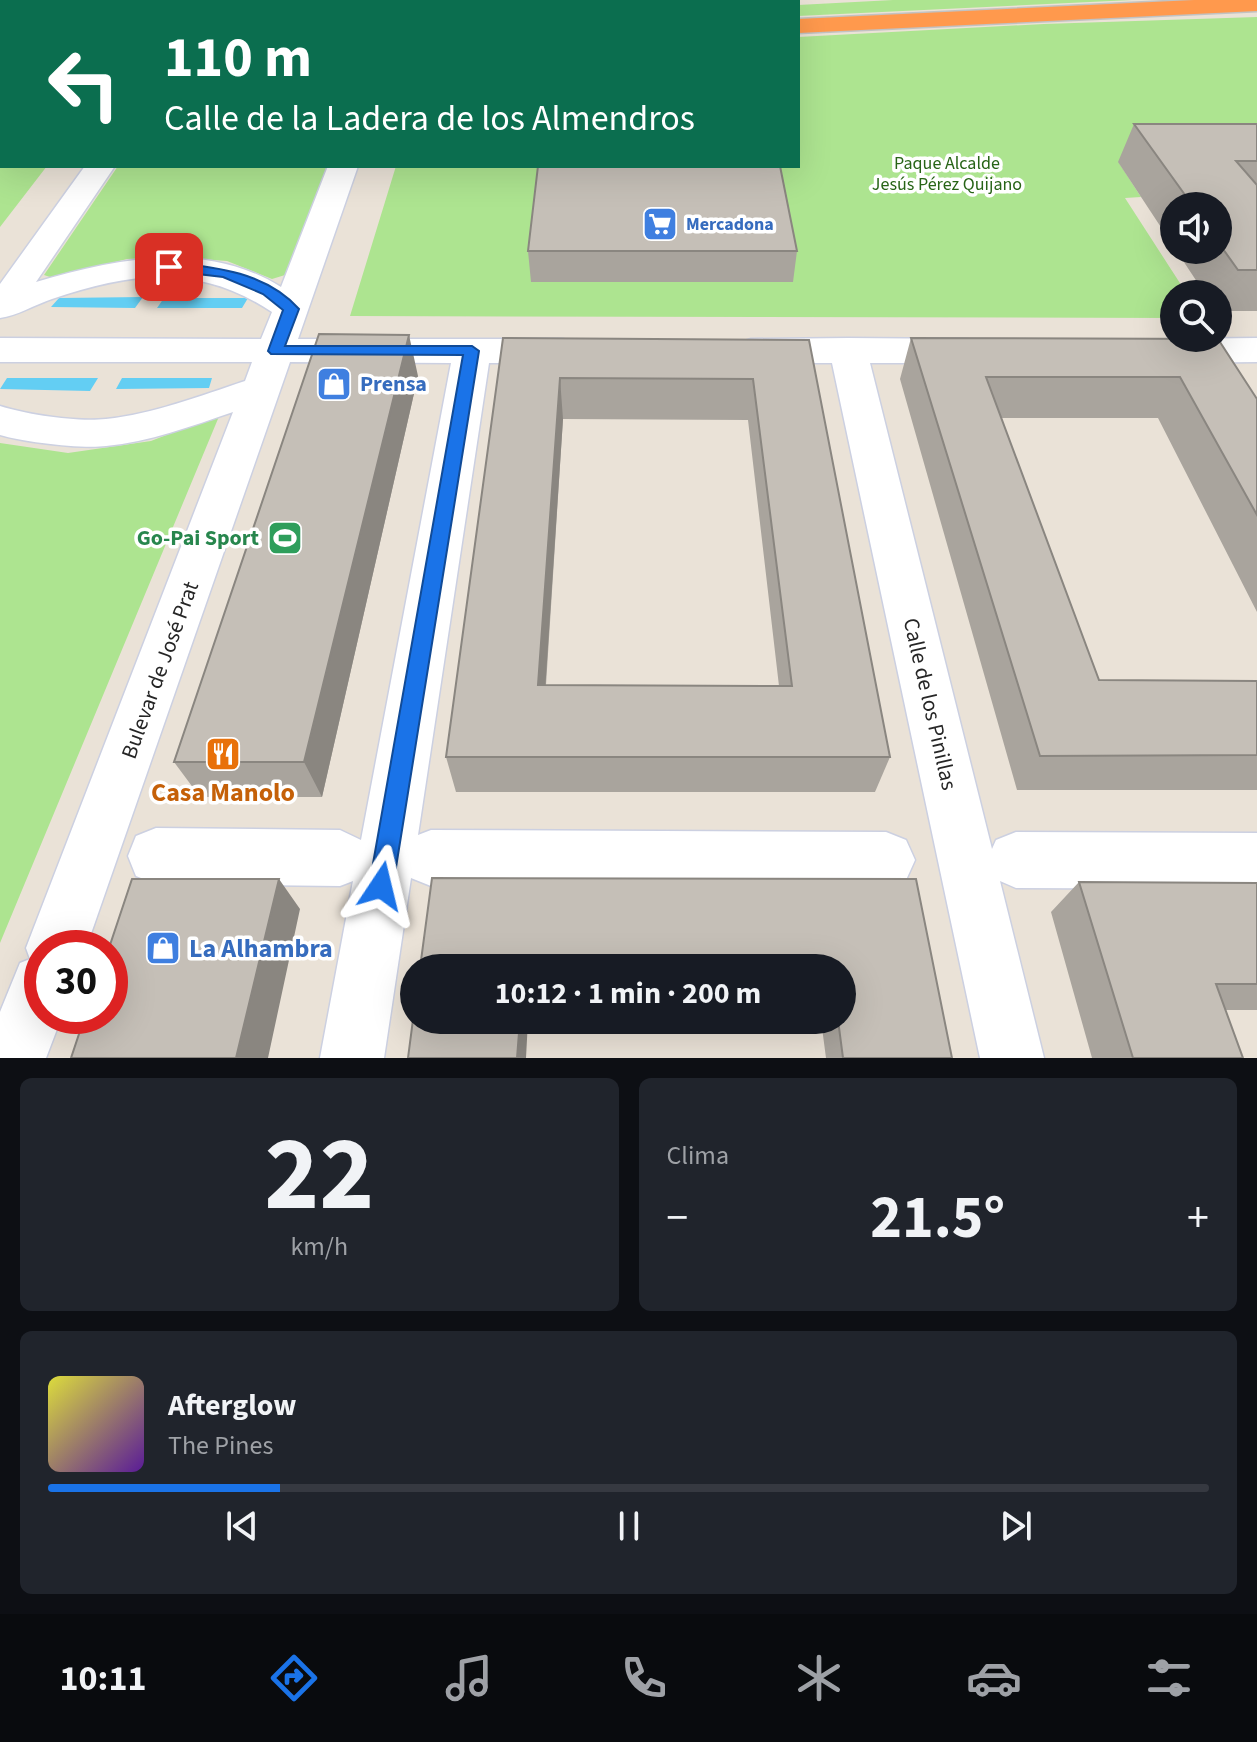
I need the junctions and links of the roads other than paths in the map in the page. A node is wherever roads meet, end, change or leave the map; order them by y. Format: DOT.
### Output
graph roads {
  1 [pos="1257,4"];
  2 [pos="800,26"];
  3 [pos="99,168"];
  4 [pos="342,168"];
  5 [pos="1,307"];
  6 [pos="291,309"];
  7 [pos="0,350"];
  8 [pos="848,350"];
  9 [pos="472,351"];
  10 [pos="597,351"];
  11 [pos="723,351"];
  12 [pos="1007,351"];
  13 [pos="1129,351"];
  14 [pos="1240,361"];
  15 [pos="269,370"];
  16 [pos="0,420"];
  17 [pos="156,856"];
  18 [pos="340,858"];
  19 [pos="431,858"];
  20 [pos="886,860"];
  21 [pos="1016,860"];
  22 [pos="1257,861"];
  23 [pos="63,930"];
  24 [pos="24,1032"];
  25 [pos="14,1058"];
  26 [pos="352,1058"];
  27 [pos="1012,1058"];
  1 -- 2 [label="highway"];
  3 -- 5 [label="street"];
  4 -- 6 [label="street, Bulevar de José Prat"];
  5 -- 6 [label="street"];
  6 -- 15 [label="street, Bulevar de José Prat"];
  7 -- 15 [label="street"];
  8 -- 11 [label="street"];
  8 -- 12 [label="street"];
  8 -- 27 [label="street, Calle de los Pinillas"];
  9 -- 10 [label="street"];
  9 -- 15 [label="street"];
  9 -- 26 [label="street"];
  13 -- 14 [label="street"];
  15 -- 16 [label="street"];
  15 -- 23 [label="street, Bulevar de José Prat"];
  17 -- 18 [label="street"];
  19 -- 20 [label="street"];
  21 -- 22 [label="street"];
  24 -- 25 [label="street"];
}
